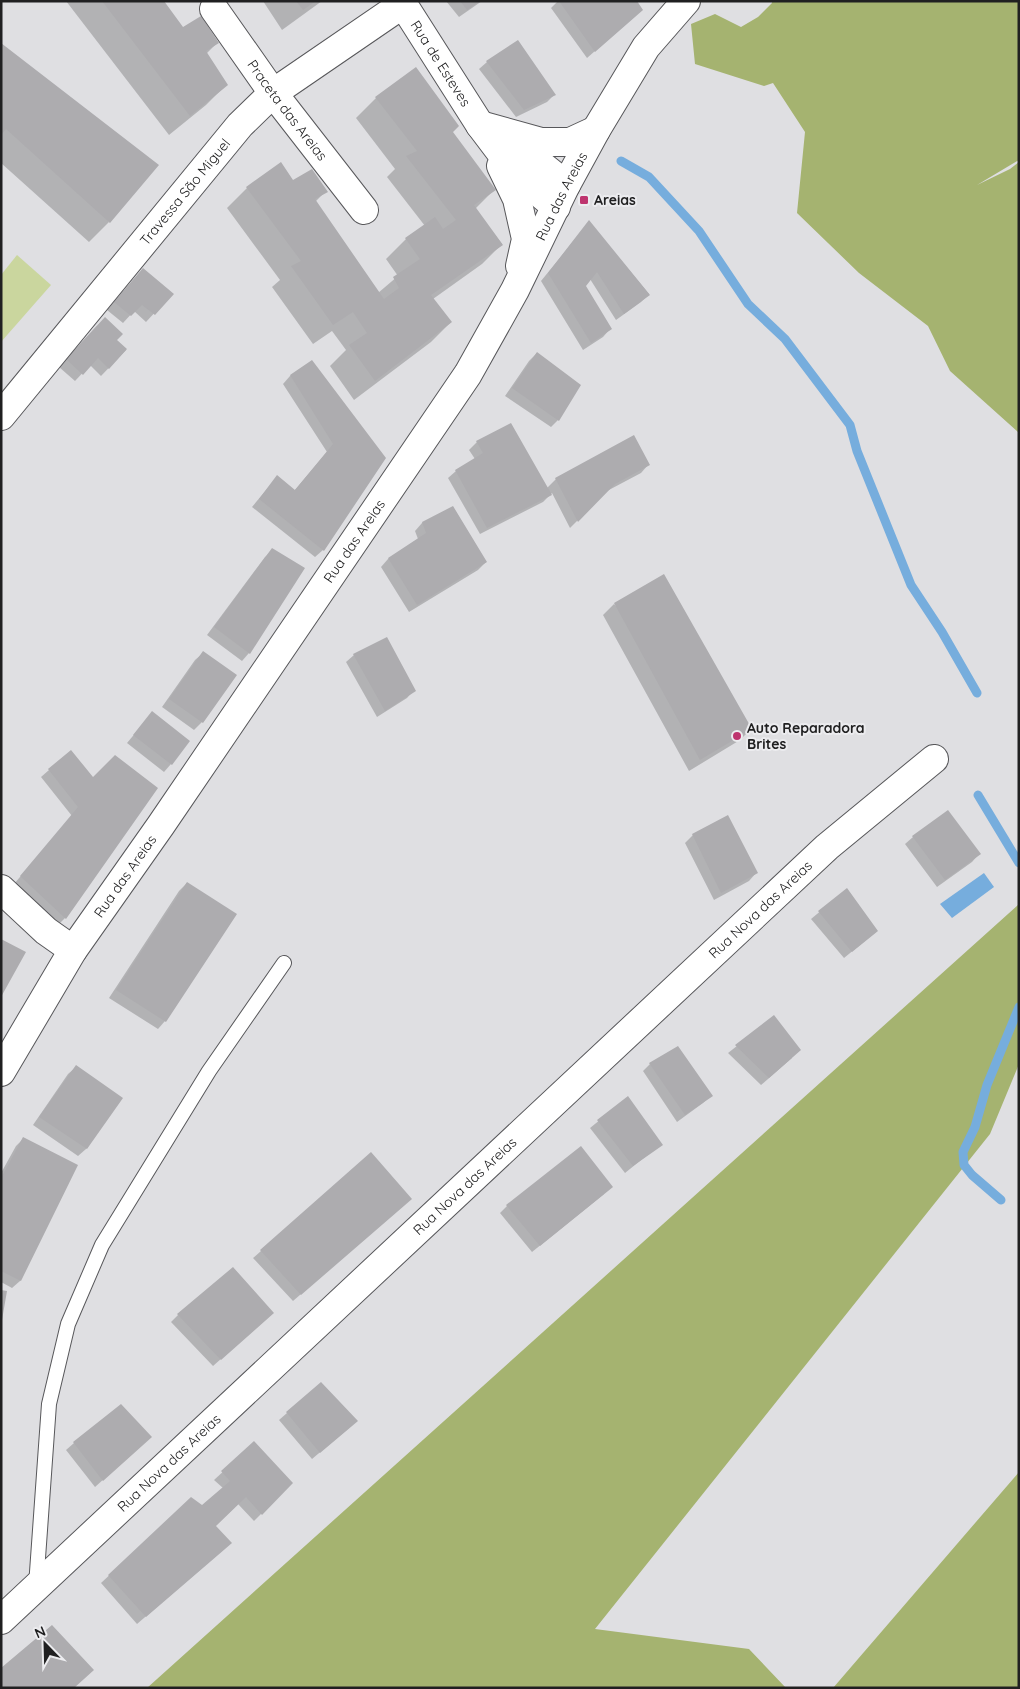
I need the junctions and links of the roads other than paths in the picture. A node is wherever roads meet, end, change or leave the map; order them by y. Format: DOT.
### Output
graph roads {
  1 [pos="686,1"];
  2 [pos="402,3"];
  3 [pos="214,9"];
  4 [pos="273,93"];
  5 [pos="480,125"];
  6 [pos="596,130"];
  7 [pos="561,196"];
  8 [pos="364,210"];
  9 [pos="515,290"];
  10 [pos="1,416"];
  11 [pos="934,759"];
  12 [pos="1,889"];
  13 [pos="73,950"];
  14 [pos="284,964"];
  15 [pos="1,1072"];
  16 [pos="36,1587"];
  17 [pos="1,1620"];
  1 -- 6 [label="street, Rua das Areias"];
  2 -- 4 [label="street, Travessa São Miguel"];
  2 -- 5 [label="street, Rua de Esteves"];
  3 -- 4 [label="street, Praceta das Areias"];
  4 -- 8 [label="street, Praceta das Areias"];
  4 -- 10 [label="street, Travessa São Miguel"];
  5 -- 6 [label="street"];
  5 -- 7 [label="street, Rua de Esteves"];
  5 -- 9 [label="street, Rua de Esteves"];
  6 -- 7 [label="street, Rua das Areias"];
  7 -- 9 [label="street, Rua das Areias"];
  9 -- 13 [label="street, Rua das Areias"];
  11 -- 16 [label="street, Rua Nova das Areias"];
  12 -- 13 [label="street"];
  13 -- 15 [label="street, Rua das Areias"];
  14 -- 16 [label="lane"];
  16 -- 17 [label="street, Rua Nova das Areias"];
}
